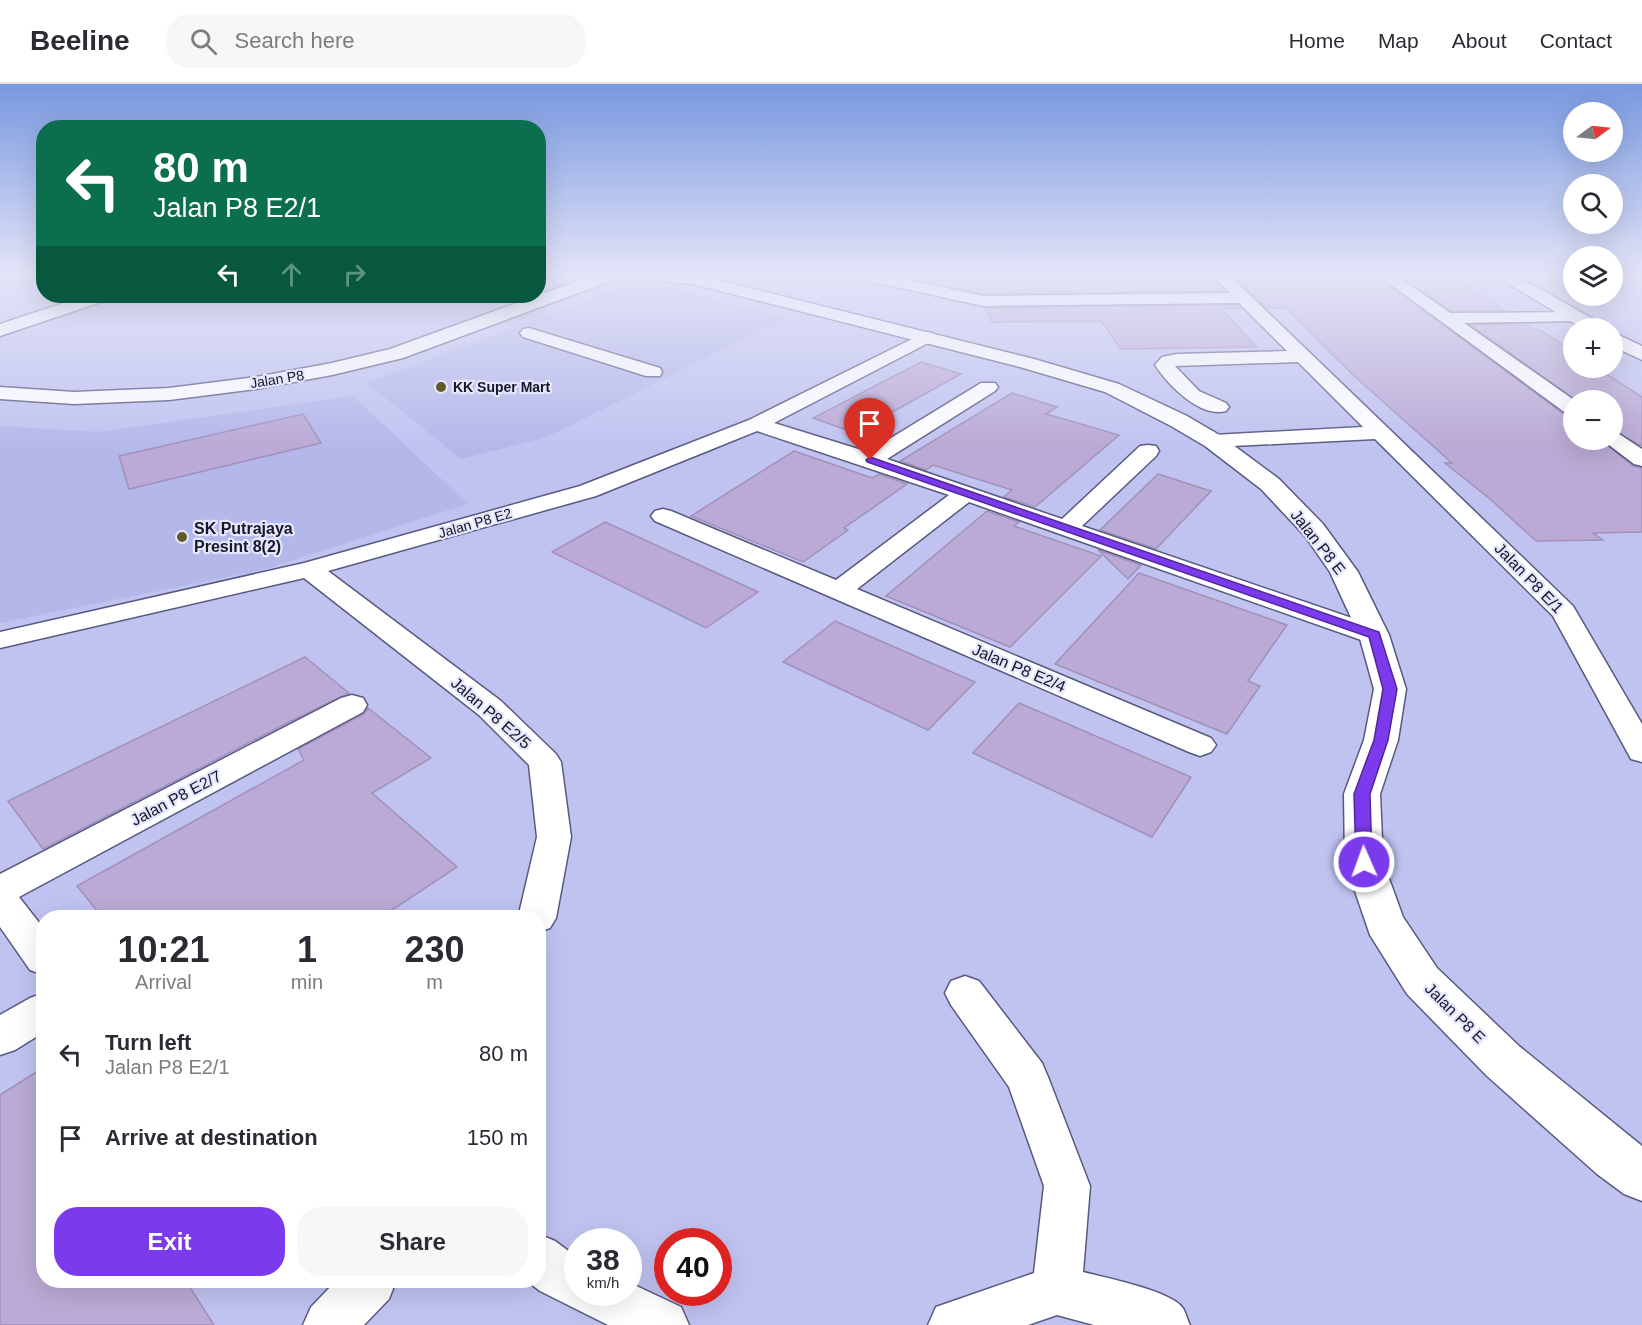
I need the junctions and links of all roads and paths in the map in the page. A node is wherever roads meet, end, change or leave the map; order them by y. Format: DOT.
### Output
graph roads {
  1 [pos="418,333"];
  2 [pos="453,333"];
  3 [pos="529,333"];
  4 [pos="910,333"];
  5 [pos="1280,333"];
  6 [pos="1466,333"];
  7 [pos="926,337"];
  8 [pos="1623,344"];
  9 [pos="1642,354"];
  10 [pos="1303,356"];
  11 [pos="653,372"];
  12 [pos="0,374"];
  13 [pos="988,387"];
  14 [pos="0,393"];
  15 [pos="1563,402"];
  16 [pos="1219,407"];
  17 [pos="756,424"];
  18 [pos="1381,432"];
  19 [pos="1213,441"];
  20 [pos="1623,446"];
  21 [pos="1148,451"];
  22 [pos="1642,459"];
  23 [pos="870,460"];
  24 [pos="966,494"];
  25 [pos="663,516"];
  26 [pos="1066,528"];
  27 [pos="309,569"];
  28 [pos="838,591"];
  29 [pos="1374,635"];
  30 [pos="0,640"];
  31 [pos="352,705"];
  32 [pos="1200,745"];
  33 [pos="1642,751"];
  34 [pos="0,891"];
  35 [pos="0,899"];
  36 [pos="539,910"];
  37 [pos="36,948"];
  38 [pos="965,993"];
  39 [pos="36,1015"];
  40 [pos="0,1037"];
  41 [pos="1642,1176"];
  42 [pos="546,1265"];
  43 [pos="564,1277"];
  44 [pos="364,1288"];
  45 [pos="1057,1290"];
  46 [pos="623,1306"];
  47 [pos="329,1325"];
  48 [pos="663,1325"];
  49 [pos="954,1325"];
  50 [pos="1164,1325"];
  1 -- 12 [label="street, Jalan P8"];
  2 -- 14 [label="street, Jalan P8"];
  3 -- 11 [label="street"];
  4 -- 7 [label="street, Jalan P8 E"];
  5 -- 10 [label="street, Jalan P8 E/1"];
  6 -- 15 [label="street"];
  7 -- 17 [label="street, Jalan P8 E2"];
  7 -- 19 [label="street, Jalan P8 E"];
  8 -- 9 [label="street"];
  10 -- 16 [label="street"];
  10 -- 18 [label="street, Jalan P8 E/1"];
  13 -- 23 [label="street"];
  17 -- 23 [label="street"];
  17 -- 27 [label="street, Jalan P8 E2"];
  18 -- 19 [label="street"];
  18 -- 33 [label="street, Jalan P8 E/1"];
  19 -- 29 [label="street, Jalan P8 E"];
  20 -- 22 [label="street"];
  21 -- 26 [label="street"];
  23 -- 24 [label="street"];
  24 -- 26 [label="street"];
  24 -- 28 [label="street"];
  25 -- 28 [label="street, Jalan P8 E2/4"];
  26 -- 29 [label="street"];
  27 -- 30 [label="street, Jalan P8 E2"];
  27 -- 36 [label="street, Jalan P8 E2/5"];
  28 -- 32 [label="street, Jalan P8 E2/4"];
  29 -- 41 [label="street, Jalan P8 E"];
  31 -- 34 [label="street, Jalan P8 E2/7"];
  35 -- 37 [label="street"];
  38 -- 45 [label="street"];
  39 -- 40 [label="street"];
  42 -- 43 [label="street"];
  44 -- 47 [label="street"];
  45 -- 49 [label="street"];
  45 -- 50 [label="street"];
  46 -- 48 [label="street"];
}
